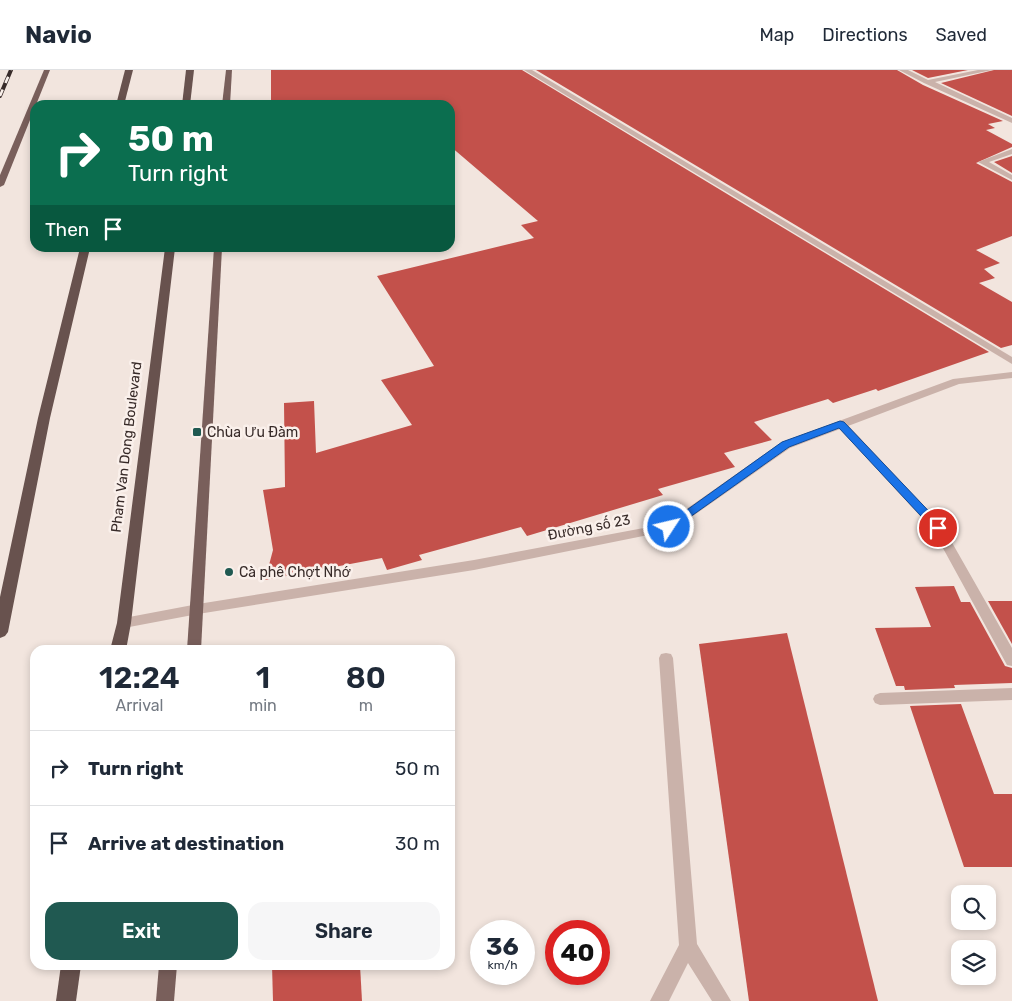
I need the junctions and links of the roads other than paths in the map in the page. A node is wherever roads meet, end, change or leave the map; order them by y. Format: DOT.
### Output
graph roads {
  1 [pos="47,70"];
  2 [pos="129,70"];
  3 [pos="190,70"];
  4 [pos="229,70"];
  5 [pos="527,70"];
  6 [pos="902,70"];
  7 [pos="990,70"];
  8 [pos="926,82"];
  9 [pos="35,100"];
  10 [pos="121,100"];
  11 [pos="187,100"];
  12 [pos="226,100"];
  13 [pos="30,112"];
  14 [pos="1012,121"];
  15 [pos="1012,151"];
  16 [pos="1012,178"];
  17 [pos="0,185"];
  18 [pos="84,252"];
  19 [pos="170,252"];
  20 [pos="218,252"];
  21 [pos="1012,361"];
  22 [pos="1012,375"];
  23 [pos="840,424"];
  24 [pos="198,609"];
  25 [pos="124,623"];
  26 [pos="0,632"];
  27 [pos="119,645"];
  28 [pos="194,645"];
  29 [pos="666,658"];
  30 [pos="1012,661"];
  31 [pos="1012,694"];
  32 [pos="880,699"];
  33 [pos="688,946"];
  34 [pos="70,970"];
  35 [pos="168,970"];
  36 [pos="66,1001"];
  37 [pos="165,1001"];
  38 [pos="658,1001"];
  39 [pos="722,1001"];
  1 -- 9 [label="main road"];
  2 -- 10 [label="highway"];
  3 -- 11 [label="highway"];
  4 -- 12 [label="main road"];
  5 -- 21 [label="street"];
  6 -- 8 [label="street"];
  7 -- 8 [label="street"];
  8 -- 14 [label="street"];
  13 -- 17 [label="main road"];
  15 -- 16 [label="street"];
  18 -- 26 [label="highway"];
  19 -- 25 [label="highway, Pham Van Dong Boulevard"];
  20 -- 24 [label="main road"];
  22 -- 23 [label="street, Đường số 23"];
  23 -- 24 [label="street, Đường số 23"];
  23 -- 30 [label="street"];
  24 -- 25 [label="street, Đường số 23"];
  24 -- 28 [label="main road"];
  25 -- 27 [label="highway, Pham Van Dong Boulevard"];
  29 -- 33 [label="street"];
  31 -- 32 [label="street"];
  33 -- 38 [label="street"];
  33 -- 39 [label="street"];
  34 -- 36 [label="highway"];
  35 -- 37 [label="main road"];
}
